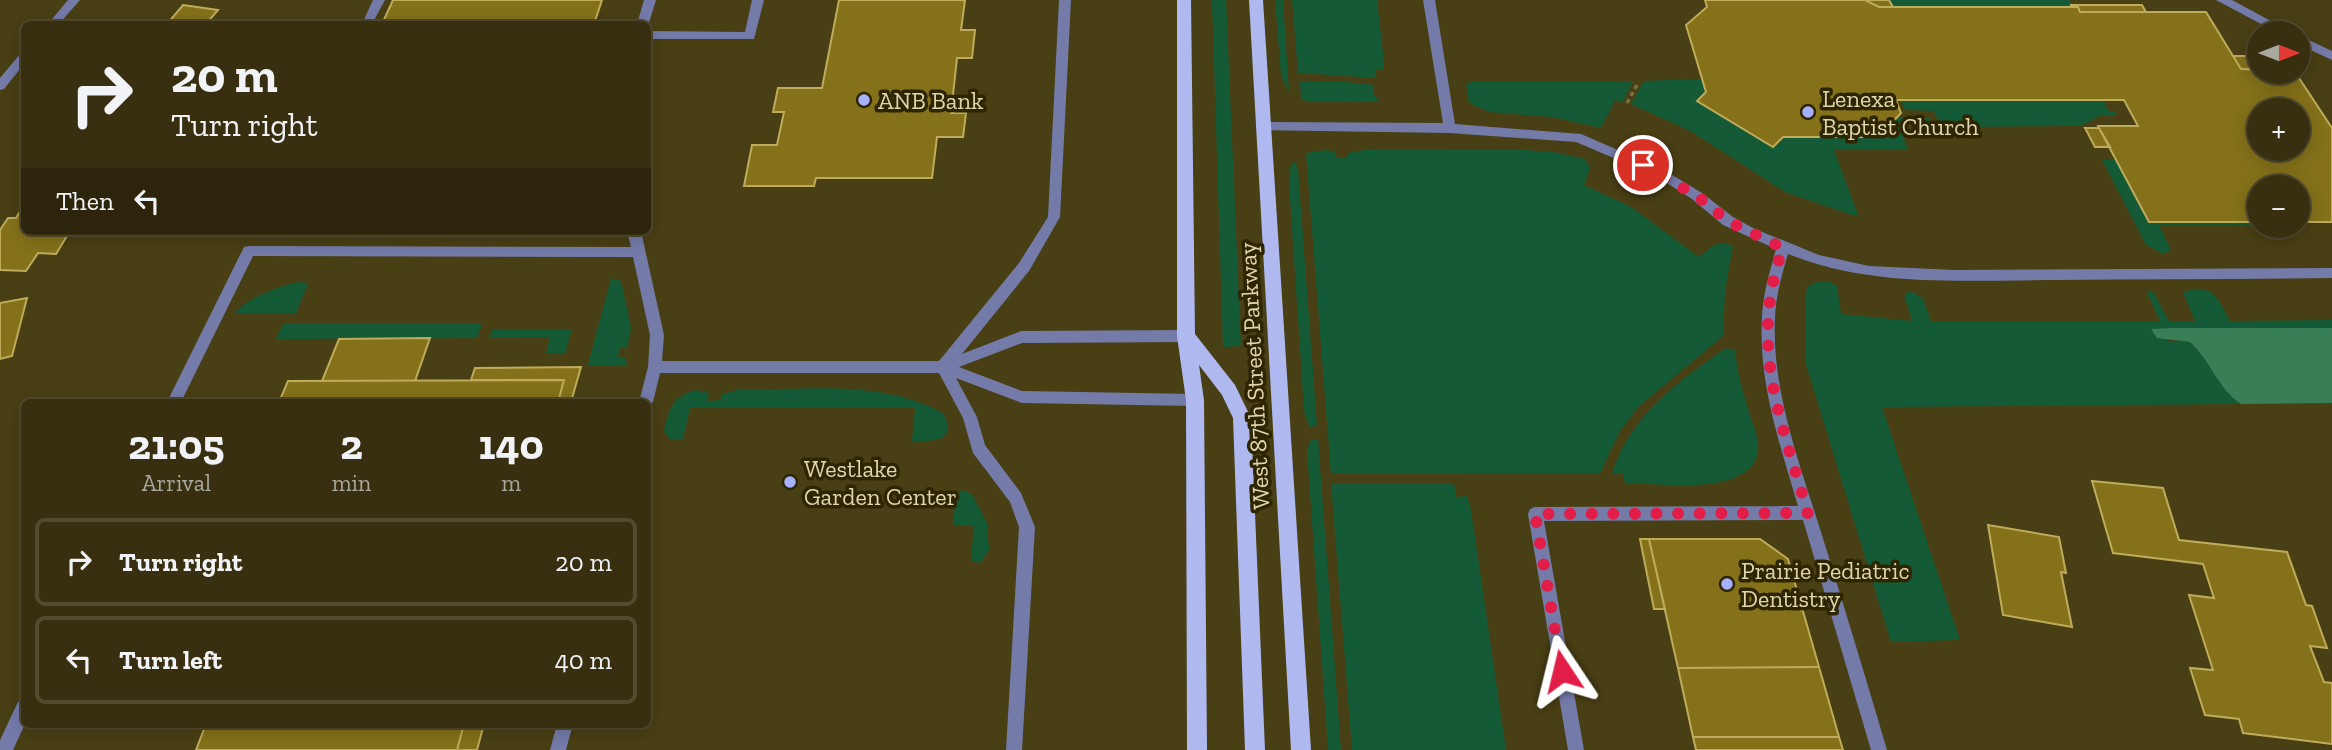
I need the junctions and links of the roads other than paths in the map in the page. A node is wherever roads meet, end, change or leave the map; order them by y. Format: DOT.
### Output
graph roads {
  1 [pos="74,0"];
  2 [pos="379,0"];
  3 [pos="650,0"];
  4 [pos="758,0"];
  5 [pos="1065,0"];
  6 [pos="1184,0"];
  7 [pos="1256,0"];
  8 [pos="1429,0"];
  9 [pos="2222,0"];
  10 [pos="56,21"];
  11 [pos="368,21"];
  12 [pos="644,21"];
  13 [pos="2263,21"];
  14 [pos="651,35"];
  15 [pos="2310,44"];
  16 [pos="2332,56"];
  17 [pos="21,61"];
  18 [pos="0,86"];
  19 [pos="1264,127"];
  20 [pos="1450,128"];
  21 [pos="635,235"];
  22 [pos="1783,248"];
  23 [pos="638,252"];
  24 [pos="2332,273"];
  25 [pos="1186,336"];
  26 [pos="655,366"];
  27 [pos="943,368"];
  28 [pos="175,399"];
  29 [pos="647,399"];
  30 [pos="1195,400"];
  31 [pos="1808,513"];
  32 [pos="21,714"];
  33 [pos="564,728"];
  34 [pos="4,750"];
  35 [pos="558,750"];
  36 [pos="1014,750"];
  37 [pos="1197,750"];
  38 [pos="1255,750"];
  39 [pos="1301,750"];
  40 [pos="1576,750"];
  41 [pos="1879,750"];
  1 -- 10 [label="street"];
  2 -- 11 [label="street"];
  3 -- 12 [label="street"];
  4 -- 14 [label="street"];
  5 -- 27 [label="street"];
  6 -- 25 [label="main road"];
  7 -- 19 [label="main road, West 87th Street Parkway"];
  8 -- 20 [label="street"];
  9 -- 13 [label="street"];
  15 -- 16 [label="street"];
  17 -- 18 [label="street"];
  19 -- 20 [label="street"];
  19 -- 39 [label="main road, West 87th Street Parkway"];
  20 -- 22 [label="street"];
  21 -- 23 [label="street"];
  22 -- 24 [label="street"];
  22 -- 31 [label="street"];
  23 -- 26 [label="street"];
  23 -- 28 [label="street"];
  25 -- 27 [label="street"];
  25 -- 30 [label="main road"];
  25 -- 38 [label="main road"];
  26 -- 27 [label="street"];
  26 -- 29 [label="street"];
  27 -- 30 [label="street"];
  27 -- 36 [label="street"];
  30 -- 37 [label="main road"];
  31 -- 40 [label="street"];
  31 -- 41 [label="street"];
  32 -- 34 [label="street"];
  33 -- 35 [label="street"];
}
